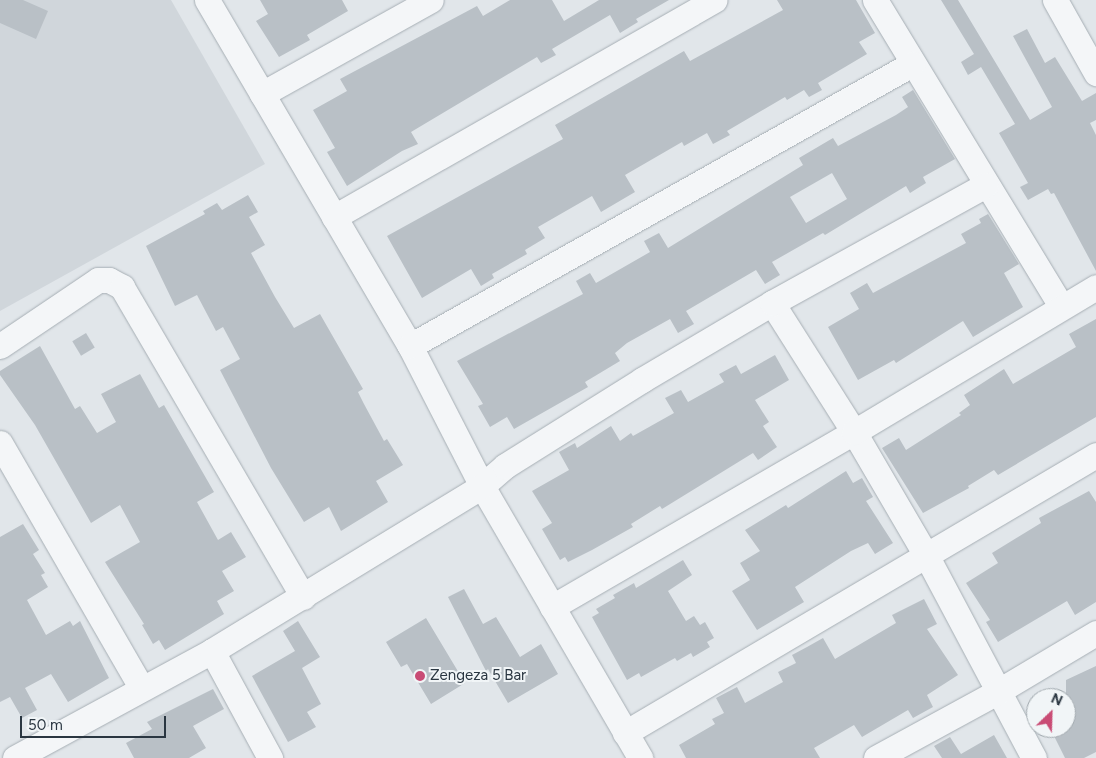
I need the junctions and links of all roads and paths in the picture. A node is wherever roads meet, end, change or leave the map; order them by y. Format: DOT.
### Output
graph roads {
  1 [pos="207,0"];
  2 [pos="431,0"];
  3 [pos="715,0"];
  4 [pos="874,0"];
  5 [pos="1055,0"];
  6 [pos="397,8"];
  7 [pos="912,64"];
  8 [pos="1096,72"];
  9 [pos="262,94"];
  10 [pos="986,185"];
  11 [pos="334,217"];
  12 [pos="1096,287"];
  13 [pos="772,303"];
  14 [pos="1062,306"];
  15 [pos="0,346"];
  16 [pos="410,346"];
  17 [pos="854,432"];
  18 [pos="0,443"];
  19 [pos="1096,455"];
  20 [pos="482,486"];
  21 [pos="926,556"];
  22 [pos="303,596"];
  23 [pos="552,607"];
  24 [pos="1096,633"];
  25 [pos="212,651"];
  26 [pos="141,687"];
  27 [pos="997,692"];
  28 [pos="625,733"];
  29 [pos="50,750"];
  30 [pos="15,758"];
  31 [pos="270,758"];
  32 [pos="640,758"];
  33 [pos="876,758"];
  34 [pos="1034,758"];
  1 -- 9 [label="street"];
  2 -- 6 [label="street"];
  3 -- 11 [label="street"];
  4 -- 7 [label="street"];
  5 -- 8 [label="street"];
  6 -- 9 [label="street"];
  7 -- 10 [label="street"];
  7 -- 16 [label="street"];
  9 -- 11 [label="street"];
  10 -- 13 [label="street"];
  10 -- 14 [label="street"];
  11 -- 16 [label="street"];
  12 -- 14 [label="street"];
  13 -- 17 [label="street"];
  13 -- 20 [label="street"];
  14 -- 17 [label="street"];
  15 -- 22 [label="street"];
  16 -- 20 [label="street"];
  17 -- 21 [label="street"];
  17 -- 23 [label="street"];
  18 -- 26 [label="street"];
  19 -- 21 [label="street"];
  20 -- 22 [label="street"];
  20 -- 23 [label="street"];
  21 -- 27 [label="street"];
  21 -- 28 [label="street"];
  22 -- 25 [label="street"];
  23 -- 28 [label="street"];
  24 -- 27 [label="street"];
  25 -- 26 [label="street"];
  25 -- 31 [label="street"];
  26 -- 29 [label="street"];
  27 -- 33 [label="street"];
  27 -- 34 [label="street"];
  28 -- 32 [label="street"];
  29 -- 30 [label="street"];
}
